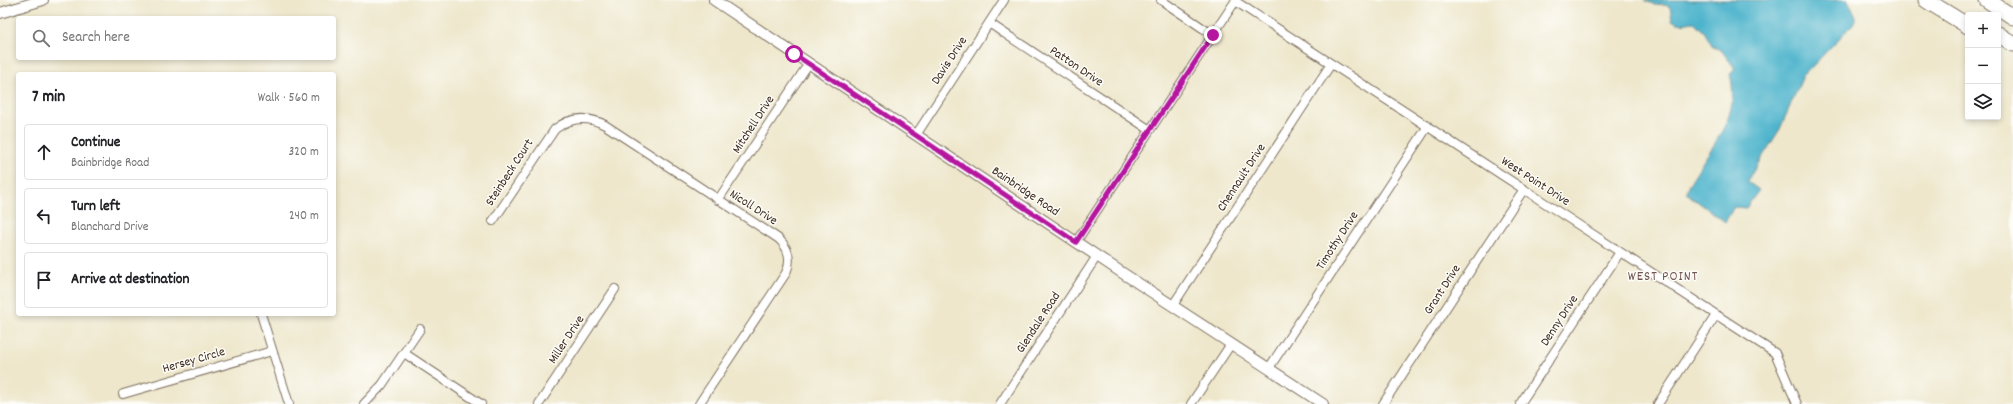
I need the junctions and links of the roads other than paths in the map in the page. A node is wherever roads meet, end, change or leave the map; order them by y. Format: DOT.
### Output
graph roads {
  1 [pos="43,0"];
  2 [pos="714,0"];
  3 [pos="1004,0"];
  4 [pos="1161,0"];
  5 [pos="1236,0"];
  6 [pos="1926,0"];
  7 [pos="1946,0"];
  8 [pos="1987,0"];
  9 [pos="0,12"];
  10 [pos="1965,13"];
  11 [pos="2013,17"];
  12 [pos="989,23"];
  13 [pos="1965,24"];
  14 [pos="1213,35"];
  15 [pos="2001,36"];
  16 [pos="2001,43"];
  17 [pos="2013,44"];
  18 [pos="2013,49"];
  19 [pos="809,63"];
  20 [pos="1331,64"];
  21 [pos="1428,126"];
  22 [pos="1150,130"];
  23 [pos="916,134"];
  24 [pos="548,137"];
  25 [pos="1524,189"];
  26 [pos="718,200"];
  27 [pos="493,221"];
  28 [pos="1076,242"];
  29 [pos="1620,252"];
  30 [pos="1097,256"];
  31 [pos="615,289"];
  32 [pos="1172,305"];
  33 [pos="1716,315"];
  34 [pos="262,316"];
  35 [pos="420,329"];
  36 [pos="1231,344"];
  37 [pos="272,351"];
  38 [pos="404,353"];
  39 [pos="1269,368"];
  40 [pos="123,394"];
  41 [pos="289,404"];
  42 [pos="364,404"];
  43 [pos="481,404"];
  44 [pos="539,404"];
  45 [pos="699,404"];
  46 [pos="1000,404"];
  47 [pos="1191,404"];
  48 [pos="1323,404"];
  49 [pos="1383,404"];
  50 [pos="1520,404"];
  51 [pos="1658,404"];
  52 [pos="1797,404"];
  1 -- 9 [label="street"];
  2 -- 19 [label="street, Bainbridge Road"];
  3 -- 12 [label="street, Davis Drive"];
  4 -- 14 [label="street"];
  5 -- 14 [label="street"];
  5 -- 20 [label="street, West Point Drive"];
  6 -- 13 [label="highway"];
  7 -- 10 [label="highway"];
  8 -- 11 [label="highway"];
  12 -- 22 [label="street, Patton Drive"];
  12 -- 23 [label="street, Davis Drive"];
  14 -- 22 [label="street"];
  15 -- 17 [label="highway"];
  16 -- 18 [label="highway"];
  19 -- 23 [label="street, Bainbridge Road"];
  19 -- 26 [label="street, Mitchell Drive"];
  20 -- 21 [label="street, West Point Drive"];
  20 -- 32 [label="street, Chennault Drive"];
  21 -- 25 [label="street, West Point Drive"];
  21 -- 39 [label="street, Timothy Drive"];
  22 -- 28 [label="street"];
  23 -- 28 [label="street, Bainbridge Road"];
  24 -- 26 [label="street, Nicoll Drive"];
  24 -- 27 [label="street, Steinbeck Court"];
  25 -- 29 [label="street, West Point Drive"];
  25 -- 49 [label="street, Grant Drive"];
  26 -- 45 [label="street, Nicoll Drive"];
  28 -- 30 [label="street, Bainbridge Road"];
  29 -- 33 [label="street, West Point Drive"];
  29 -- 50 [label="street, Denny Drive"];
  30 -- 32 [label="street, Bainbridge Road"];
  30 -- 46 [label="street, Glendale Road"];
  31 -- 44 [label="street, Miller Drive"];
  32 -- 36 [label="street, Bainbridge Road"];
  33 -- 51 [label="street"];
  33 -- 52 [label="street, West Point Drive"];
  34 -- 37 [label="street"];
  35 -- 38 [label="street"];
  36 -- 39 [label="street, Bainbridge Road"];
  36 -- 47 [label="street"];
  37 -- 40 [label="street, Hersey Circle"];
  37 -- 41 [label="street"];
  38 -- 42 [label="street"];
  38 -- 43 [label="street"];
  39 -- 48 [label="street, Bainbridge Road"];
}
